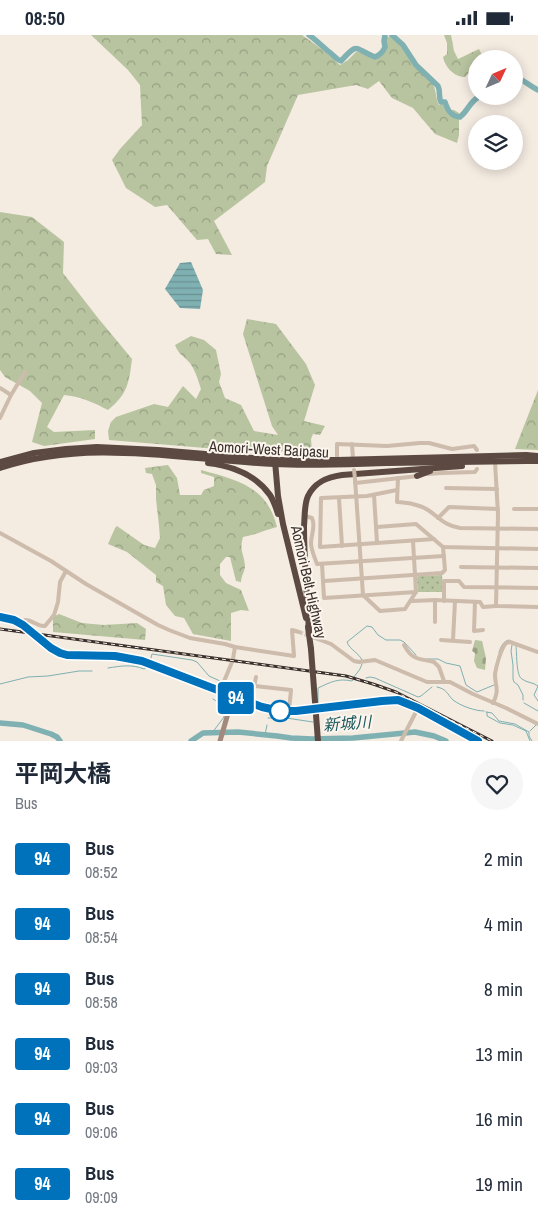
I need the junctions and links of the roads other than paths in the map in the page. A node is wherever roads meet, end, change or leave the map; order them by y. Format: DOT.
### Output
graph roads {
  1 [pos="25,372"];
  2 [pos="0,388"];
  3 [pos="11,395"];
  4 [pos="0,418"];
  5 [pos="352,444"];
  6 [pos="387,446"];
  7 [pos="477,450"];
  8 [pos="163,455"];
  9 [pos="538,457"];
  10 [pos="387,458"];
  11 [pos="337,460"];
  12 [pos="538,461"];
  13 [pos="0,462"];
  14 [pos="275,462"];
  15 [pos="495,462"];
  16 [pos="354,464"];
  17 [pos="0,467"];
  18 [pos="443,468"];
  19 [pos="477,469"];
  20 [pos="417,476"];
  21 [pos="398,477"];
  22 [pos="355,481"];
  23 [pos="446,488"];
  24 [pos="497,489"];
  25 [pos="397,490"];
  26 [pos="374,495"];
  27 [pos="356,496"];
  28 [pos="339,497"];
  29 [pos="498,509"];
  30 [pos="514,509"];
  31 [pos="538,509"];
  32 [pos="305,517"];
  33 [pos="438,518"];
  34 [pos="282,524"];
  35 [pos="376,527"];
  36 [pos="498,529"];
  37 [pos="538,529"];
  38 [pos="0,533"];
  39 [pos="434,539"];
  40 [pos="413,541"];
  41 [pos="377,543"];
  42 [pos="360,545"];
  43 [pos="342,546"];
  44 [pos="443,547"];
  45 [pos="497,549"];
  46 [pos="538,549"];
  47 [pos="444,556"];
  48 [pos="414,558"];
  49 [pos="360,562"];
  50 [pos="322,564"];
  51 [pos="462,567"];
  52 [pos="496,567"];
  53 [pos="538,568"];
  54 [pos="66,571"];
  55 [pos="415,575"];
  56 [pos="362,579"];
  57 [pos="324,581"];
  58 [pos="497,587"];
  59 [pos="538,588"];
  60 [pos="416,592"];
  61 [pos="363,595"];
  62 [pos="435,600"];
  63 [pos="412,601"];
  64 [pos="444,601"];
  65 [pos="456,601"];
  66 [pos="475,602"];
  67 [pos="496,607"];
  68 [pos="538,607"];
  69 [pos="0,617"];
  70 [pos="435,622"];
  71 [pos="22,624"];
  72 [pos="483,630"];
  73 [pos="309,631"];
  74 [pos="299,632"];
  75 [pos="315,638"];
  76 [pos="441,640"];
  77 [pos="453,641"];
  78 [pos="470,643"];
  79 [pos="404,645"];
  80 [pos="235,647"];
  81 [pos="538,652"];
  82 [pos="256,677"];
  83 [pos="444,681"];
  84 [pos="255,686"];
  85 [pos="220,691"];
  86 [pos="233,696"];
  87 [pos="493,703"];
  88 [pos="251,704"];
  89 [pos="418,708"];
  90 [pos="289,711"];
  91 [pos="538,725"];
  92 [pos="220,741"];
  93 [pos="318,741"];
  94 [pos="401,741"];
  95 [pos="478,741"];
  1 -- 3 [label="street"];
  2 -- 3 [label="street"];
  3 -- 4 [label="street"];
  5 -- 6 [label="street"];
  5 -- 11 [label="street"];
  5 -- 16 [label="street"];
  6 -- 7 [label="street"];
  6 -- 10 [label="street"];
  8 -- 14 [label="highway, Aomori-West Baipasu"];
  8 -- 17 [label="highway, Aomori-West Baipasu"];
  8 -- 34 [label="highway"];
  9 -- 10 [label="highway, Aomori-West Baipasu"];
  10 -- 16 [label="highway, Aomori-West Baipasu"];
  11 -- 14 [label="highway, Aomori-West Baipasu"];
  11 -- 16 [label="highway, Aomori-West Baipasu"];
  12 -- 15 [label="highway, Aomori-West Baipasu"];
  13 -- 14 [label="highway, Aomori-West Baipasu"];
  14 -- 16 [label="highway, Aomori-West Baipasu"];
  14 -- 34 [label="highway, Aomori Belt Highway"];
  15 -- 16 [label="highway, Aomori-West Baipasu"];
  15 -- 18 [label="highway"];
  15 -- 24 [label="street"];
  16 -- 22 [label="street, bridge"];
  18 -- 20 [label="highway"];
  18 -- 32 [label="highway"];
  19 -- 20 [label="street"];
  20 -- 21 [label="street"];
  21 -- 22 [label="street"];
  21 -- 25 [label="street"];
  22 -- 27 [label="street"];
  23 -- 24 [label="street"];
  24 -- 29 [label="street"];
  25 -- 26 [label="street"];
  25 -- 33 [label="street"];
  26 -- 27 [label="street"];
  26 -- 35 [label="street"];
  27 -- 28 [label="street"];
  27 -- 42 [label="street"];
  28 -- 43 [label="street"];
  28 -- 43 [label="street"];
  29 -- 33 [label="street"];
  29 -- 36 [label="street"];
  30 -- 31 [label="street"];
  32 -- 50 [label="street"];
  32 -- 73 [label="highway"];
  33 -- 36 [label="street"];
  34 -- 73 [label="highway, Aomori Belt Highway"];
  35 -- 39 [label="street"];
  35 -- 41 [label="street"];
  36 -- 37 [label="street"];
  36 -- 45 [label="street"];
  38 -- 54 [label="street"];
  39 -- 40 [label="street"];
  39 -- 44 [label="street"];
  40 -- 41 [label="street"];
  40 -- 48 [label="street"];
  41 -- 42 [label="street"];
  42 -- 43 [label="street"];
  42 -- 49 [label="street"];
  44 -- 45 [label="street"];
  44 -- 47 [label="street"];
  45 -- 46 [label="street"];
  45 -- 52 [label="street"];
  47 -- 48 [label="street"];
  47 -- 55 [label="street"];
  48 -- 49 [label="street"];
  48 -- 55 [label="street"];
  49 -- 50 [label="street"];
  49 -- 56 [label="street"];
  50 -- 57 [label="street"];
  51 -- 52 [label="street"];
  52 -- 53 [label="street"];
  52 -- 58 [label="street"];
  54 -- 71 [label="street"];
  54 -- 80 [label="street"];
  55 -- 56 [label="street"];
  55 -- 60 [label="street"];
  56 -- 57 [label="street"];
  56 -- 61 [label="street"];
  57 -- 61 [label="street"];
  58 -- 59 [label="street"];
  58 -- 64 [label="street"];
  58 -- 67 [label="street"];
  60 -- 61 [label="street"];
  60 -- 63 [label="street"];
  61 -- 63 [label="street"];
  62 -- 63 [label="street"];
  62 -- 64 [label="street"];
  62 -- 70 [label="street"];
  64 -- 65 [label="street"];
  65 -- 66 [label="street"];
  65 -- 77 [label="street"];
  66 -- 67 [label="street"];
  66 -- 72 [label="street"];
  67 -- 68 [label="street"];
  69 -- 71 [label="main road"];
  71 -- 85 [label="main road, bridge"];
  73 -- 93 [label="highway, Aomori Belt Highway, bridge"];
  74 -- 80 [label="street"];
  75 -- 83 [label="street"];
  76 -- 77 [label="street"];
  77 -- 78 [label="street"];
  79 -- 83 [label="street"];
  80 -- 85 [label="street"];
  81 -- 87 [label="street"];
  82 -- 84 [label="street"];
  83 -- 87 [label="street"];
  84 -- 88 [label="street"];
  84 -- 90 [label="street"];
  85 -- 86 [label="main road"];
  86 -- 88 [label="main road"];
  86 -- 92 [label="main road"];
  87 -- 91 [label="street"];
  88 -- 90 [label="main road"];
  89 -- 90 [label="main road"];
  89 -- 94 [label="street"];
  89 -- 95 [label="main road"];
}
